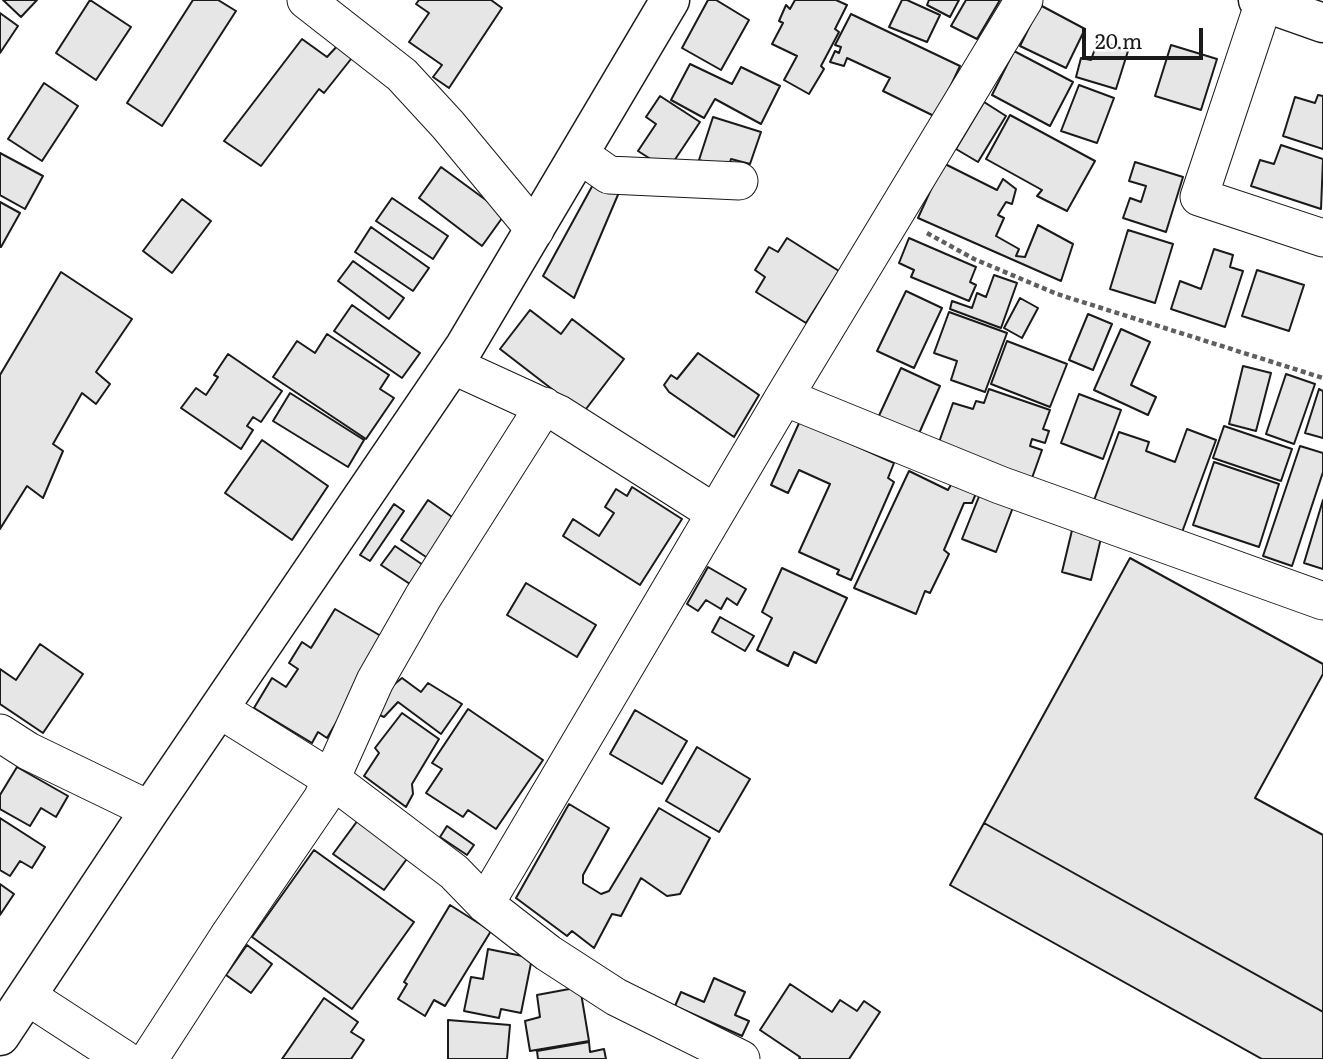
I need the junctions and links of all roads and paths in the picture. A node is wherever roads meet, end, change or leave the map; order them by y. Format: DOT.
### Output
graph roads {
  1 [pos="306,0"];
  2 [pos="670,0"];
  3 [pos="1024,0"];
  4 [pos="1261,1"];
  5 [pos="1323,23"];
  6 [pos="579,154"];
  7 [pos="739,181"];
  8 [pos="894,215"];
  9 [pos="535,230"];
  10 [pos="1323,238"];
  11 [pos="452,365"];
  12 [pos="1323,378"];
  13 [pos="784,397"];
  14 [pos="544,406"];
  15 [pos="715,513"];
  16 [pos="1323,601"];
  17 [pos="219,709"];
  18 [pos="0,733"];
  19 [pos="331,779"];
  20 [pos="150,810"];
  21 [pos="485,904"];
  22 [pos="27,996"];
  23 [pos="0,1036"];
  24 [pos="124,1059"];
  25 [pos="149,1059"];
  26 [pos="741,1059"];
  1 -- 9 [label="street"];
  2 -- 6 [label="street"];
  3 -- 8 [label="street"];
  4 -- 5 [label="street"];
  4 -- 10 [label="street"];
  6 -- 7 [label="street"];
  6 -- 9 [label="street"];
  8 -- 12 [label="path"];
  8 -- 13 [label="street"];
  9 -- 11 [label="street"];
  11 -- 14 [label="street"];
  11 -- 17 [label="street"];
  13 -- 15 [label="street"];
  13 -- 16 [label="street"];
  14 -- 15 [label="street"];
  14 -- 19 [label="street"];
  15 -- 21 [label="street"];
  17 -- 19 [label="street"];
  17 -- 20 [label="street"];
  18 -- 20 [label="street"];
  19 -- 21 [label="street"];
  19 -- 25 [label="street"];
  20 -- 22 [label="street"];
  21 -- 26 [label="street"];
  22 -- 23 [label="street"];
  22 -- 24 [label="street"];
}
